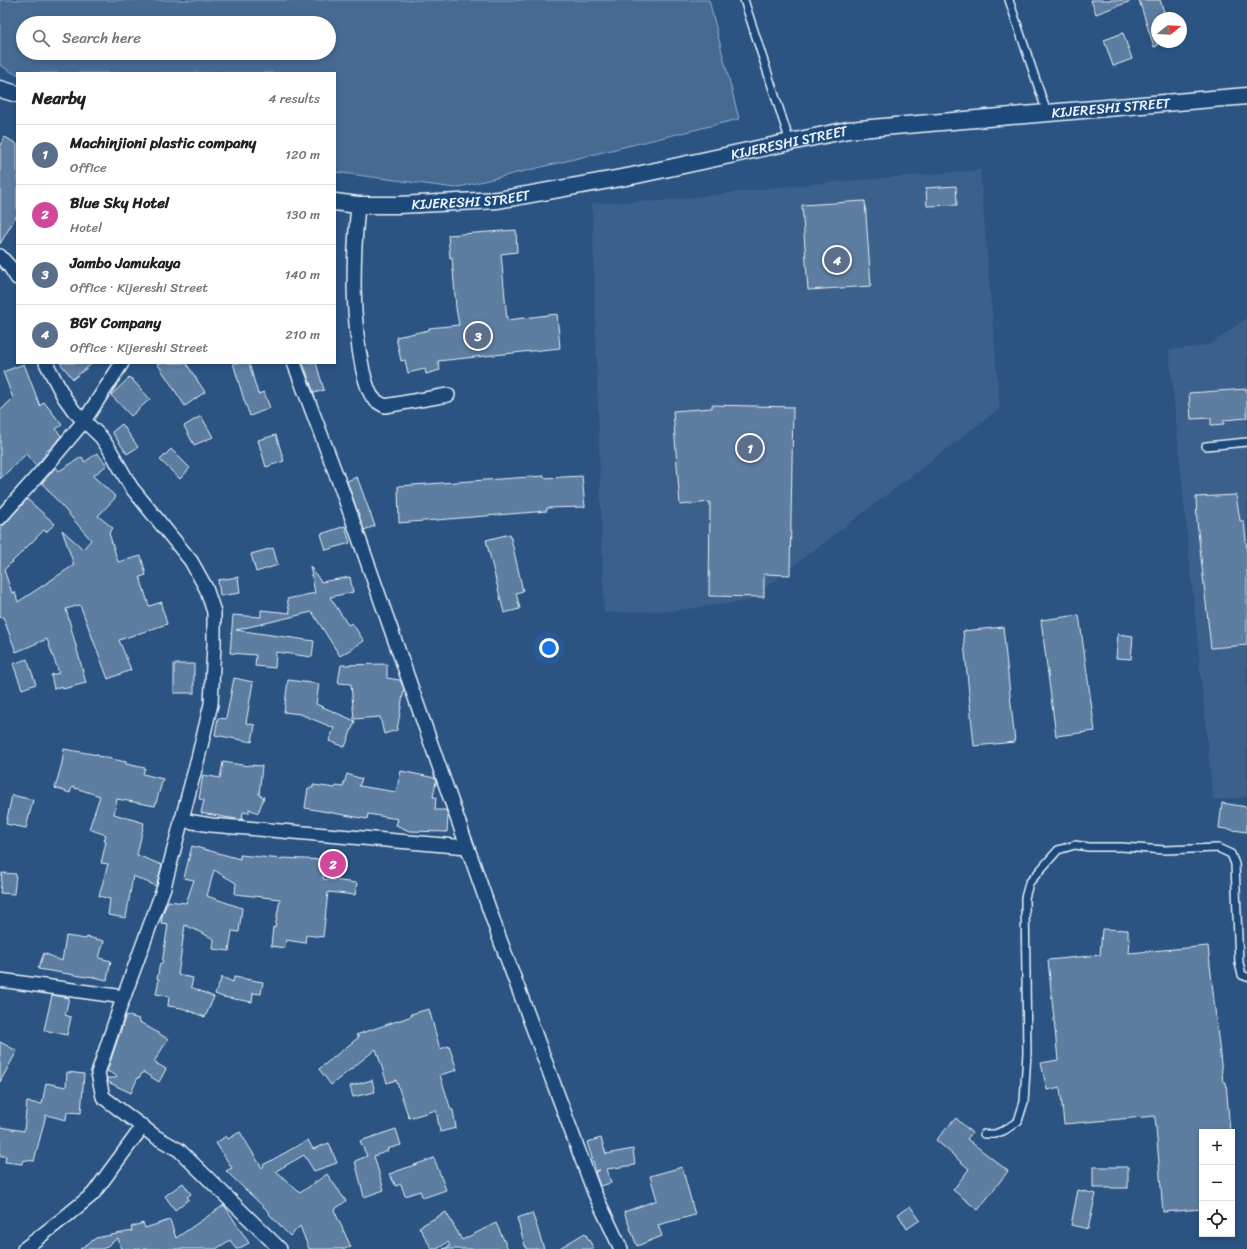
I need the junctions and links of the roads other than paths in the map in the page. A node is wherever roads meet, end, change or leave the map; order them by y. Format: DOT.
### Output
graph roads {
  1 [pos="744,0"];
  2 [pos="1009,0"];
  3 [pos="0,89"];
  4 [pos="16,94"];
  5 [pos="1247,96"];
  6 [pos="1047,113"];
  7 [pos="790,142"];
  8 [pos="336,202"];
  9 [pos="358,205"];
  10 [pos="0,256"];
  11 [pos="16,276"];
  12 [pos="47,364"];
  13 [pos="121,364"];
  14 [pos="294,364"];
  15 [pos="448,395"];
  16 [pos="84,421"];
  17 [pos="1247,442"];
  18 [pos="1206,446"];
  19 [pos="0,518"];
  20 [pos="181,820"];
  21 [pos="467,847"];
  22 [pos="1247,977"];
  23 [pos="0,980"];
  24 [pos="124,997"];
  25 [pos="142,1126"];
  26 [pos="984,1134"];
  27 [pos="24,1249"];
  28 [pos="280,1249"];
  29 [pos="621,1249"];
  1 -- 7 [label="lane"];
  2 -- 6 [label="lane"];
  3 -- 4 [label="street"];
  5 -- 6 [label="street, KIJERESHI STREET"];
  6 -- 7 [label="street, KIJERESHI STREET"];
  7 -- 9 [label="street, KIJERESHI STREET"];
  8 -- 9 [label="street, KIJERESHI STREET"];
  9 -- 15 [label="street"];
  10 -- 11 [label="street"];
  12 -- 16 [label="street"];
  13 -- 16 [label="street"];
  14 -- 21 [label="street"];
  16 -- 19 [label="street"];
  16 -- 20 [label="street"];
  17 -- 18 [label="lane"];
  20 -- 21 [label="street"];
  20 -- 24 [label="street"];
  21 -- 29 [label="street"];
  22 -- 26 [label="lane"];
  23 -- 24 [label="street"];
  24 -- 25 [label="street"];
  25 -- 27 [label="street"];
  25 -- 28 [label="street"];
}
